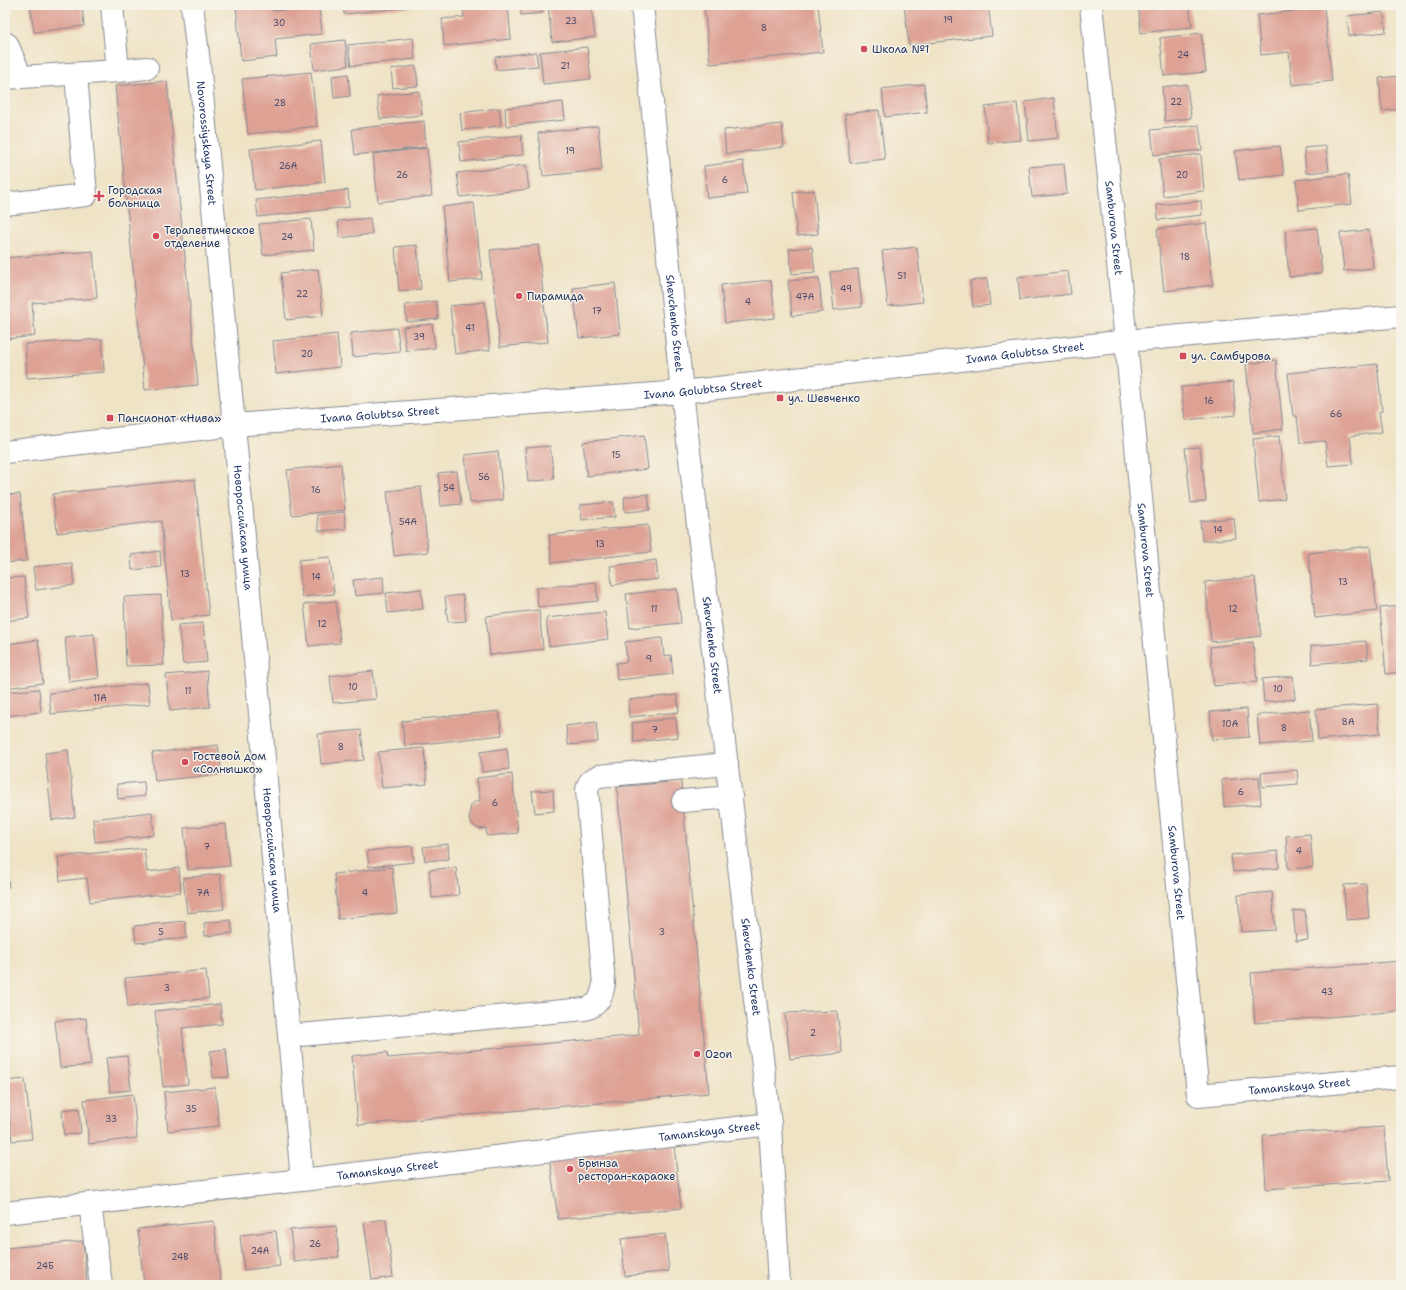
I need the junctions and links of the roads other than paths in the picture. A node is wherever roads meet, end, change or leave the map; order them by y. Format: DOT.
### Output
graph roads {
  1 [pos="112,5"];
  2 [pos="192,5"];
  3 [pos="642,5"];
  4 [pos="1091,5"];
  5 [pos="5,43"];
  6 [pos="147,68"];
  7 [pos="118,71"];
  8 [pos="76,74"];
  9 [pos="13,78"];
  10 [pos="5,204"];
  11 [pos="1401,316"];
  12 [pos="1126,341"];
  13 [pos="682,392"];
  14 [pos="234,425"];
  15 [pos="5,452"];
  16 [pos="727,764"];
  17 [pos="731,797"];
  18 [pos="684,801"];
  19 [pos="289,1036"];
  20 [pos="1401,1077"];
  21 [pos="1198,1095"];
  22 [pos="770,1124"];
  23 [pos="302,1180"];
  24 [pos="90,1204"];
  25 [pos="5,1213"];
  26 [pos="101,1285"];
  27 [pos="780,1285"];
  1 -- 7 [label="street"];
  2 -- 14 [label="street, Novorossiyskaya Street"];
  3 -- 13 [label="street, Shevchenko Street"];
  4 -- 12 [label="street, Samburova Street"];
  5 -- 9 [label="street"];
  6 -- 7 [label="street"];
  7 -- 8 [label="street"];
  8 -- 9 [label="street"];
  8 -- 10 [label="street"];
  11 -- 12 [label="street, Ivana Golubtsa Street"];
  12 -- 13 [label="street, Ivana Golubtsa Street"];
  12 -- 21 [label="street, Samburova Street"];
  13 -- 14 [label="street, Ivana Golubtsa Street"];
  13 -- 16 [label="street, Shevchenko Street"];
  14 -- 15 [label="street, Ivana Golubtsa Street"];
  14 -- 19 [label="street, Новороссийская улица"];
  16 -- 17 [label="street, Shevchenko Street"];
  16 -- 19 [label="street"];
  17 -- 18 [label="street"];
  17 -- 22 [label="street, Shevchenko Street"];
  19 -- 23 [label="street, Новороссийская улица"];
  20 -- 21 [label="street, Tamanskaya Street"];
  22 -- 23 [label="street, Tamanskaya Street"];
  22 -- 27 [label="street, Shevchenko Street"];
  23 -- 24 [label="street, Tamanskaya Street"];
  24 -- 25 [label="street, Tamanskaya Street"];
  24 -- 26 [label="street"];
}
